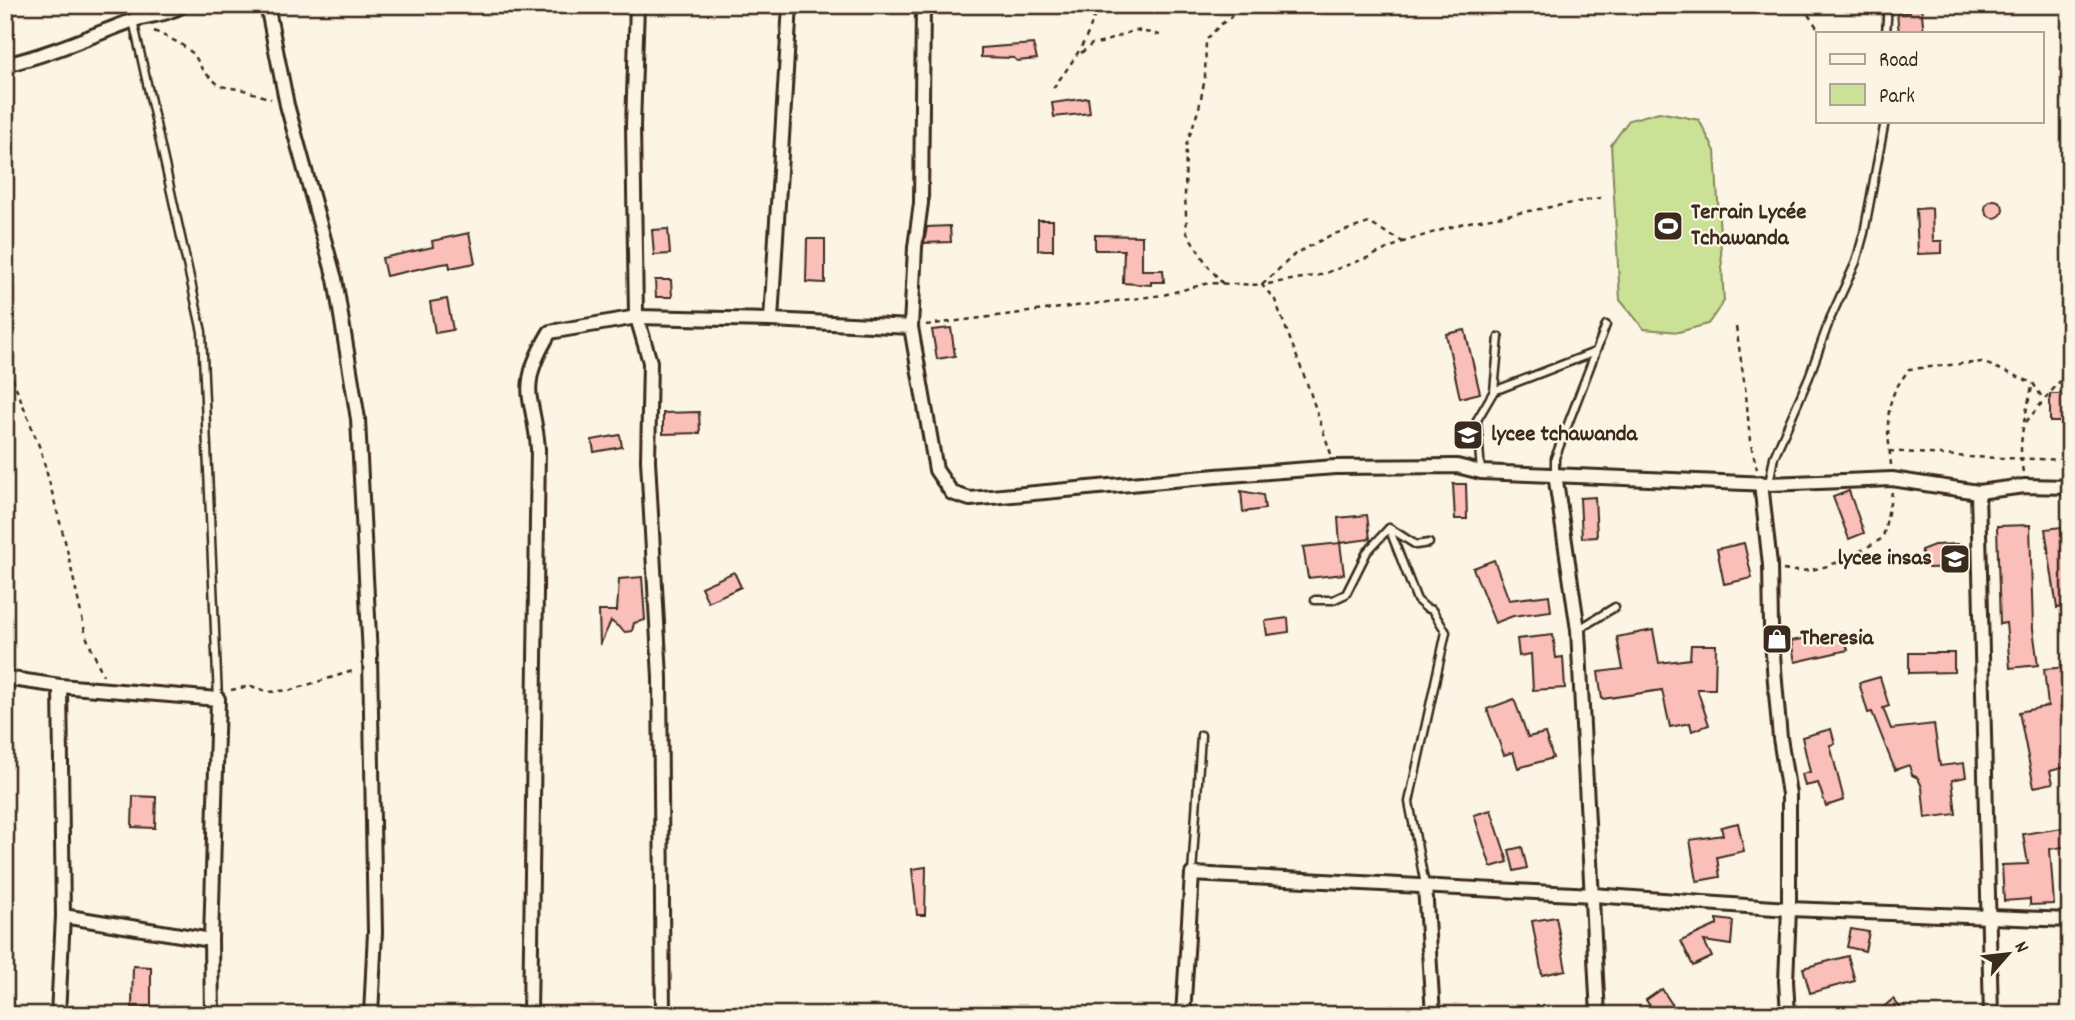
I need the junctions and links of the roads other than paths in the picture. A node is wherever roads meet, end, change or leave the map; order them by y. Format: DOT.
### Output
graph roads {
  1 [pos="183,5"];
  2 [pos="267,5"];
  3 [pos="637,5"];
  4 [pos="790,5"];
  5 [pos="923,5"];
  6 [pos="1888,5"];
  7 [pos="133,20"];
  8 [pos="1886,32"];
  9 [pos="5,65"];
  10 [pos="1885,122"];
  11 [pos="637,317"];
  12 [pos="771,320"];
  13 [pos="1606,325"];
  14 [pos="911,327"];
  15 [pos="1499,337"];
  16 [pos="1595,352"];
  17 [pos="1494,391"];
  18 [pos="1481,472"];
  19 [pos="1555,474"];
  20 [pos="1765,484"];
  21 [pos="2070,487"];
  22 [pos="1978,492"];
  23 [pos="1389,528"];
  24 [pos="1429,543"];
  25 [pos="1315,600"];
  26 [pos="1615,607"];
  27 [pos="1578,630"];
  28 [pos="5,678"];
  29 [pos="60,686"];
  30 [pos="218,699"];
  31 [pos="1200,735"];
  32 [pos="1192,874"];
  33 [pos="1425,886"];
  34 [pos="1593,895"];
  35 [pos="1789,909"];
  36 [pos="1988,915"];
  37 [pos="63,916"];
  38 [pos="2070,920"];
  39 [pos="211,940"];
  40 [pos="58,1015"];
  41 [pos="212,1015"];
  42 [pos="371,1015"];
  43 [pos="530,1015"];
  44 [pos="663,1015"];
  45 [pos="1183,1015"];
  46 [pos="1433,1015"];
  47 [pos="1598,1015"];
  48 [pos="1788,1015"];
  49 [pos="1991,1015"];
  1 -- 7 [label="street"];
  2 -- 42 [label="street"];
  3 -- 11 [label="street"];
  4 -- 12 [label="street"];
  5 -- 14 [label="street"];
  6 -- 8 [label="lane"];
  7 -- 9 [label="street"];
  7 -- 30 [label="lane"];
  10 -- 20 [label="lane"];
  11 -- 12 [label="street"];
  11 -- 43 [label="street"];
  11 -- 44 [label="street"];
  12 -- 14 [label="street"];
  13 -- 16 [label="lane"];
  14 -- 18 [label="street"];
  15 -- 17 [label="lane"];
  16 -- 17 [label="lane"];
  16 -- 19 [label="lane"];
  17 -- 18 [label="lane"];
  18 -- 19 [label="street"];
  19 -- 20 [label="street"];
  19 -- 27 [label="street"];
  20 -- 22 [label="street"];
  20 -- 35 [label="street"];
  21 -- 22 [label="street"];
  22 -- 36 [label="street"];
  23 -- 24 [label="lane"];
  23 -- 25 [label="lane"];
  23 -- 33 [label="lane"];
  26 -- 27 [label="lane"];
  27 -- 34 [label="street"];
  28 -- 29 [label="street"];
  29 -- 30 [label="street"];
  29 -- 37 [label="street"];
  30 -- 39 [label="street"];
  31 -- 32 [label="lane"];
  32 -- 33 [label="street"];
  32 -- 45 [label="street"];
  33 -- 34 [label="street"];
  33 -- 46 [label="street"];
  34 -- 35 [label="street"];
  34 -- 47 [label="street"];
  35 -- 36 [label="street"];
  35 -- 48 [label="street"];
  36 -- 38 [label="street"];
  36 -- 49 [label="street"];
  37 -- 39 [label="street"];
  37 -- 40 [label="street"];
  39 -- 41 [label="street"];
}
